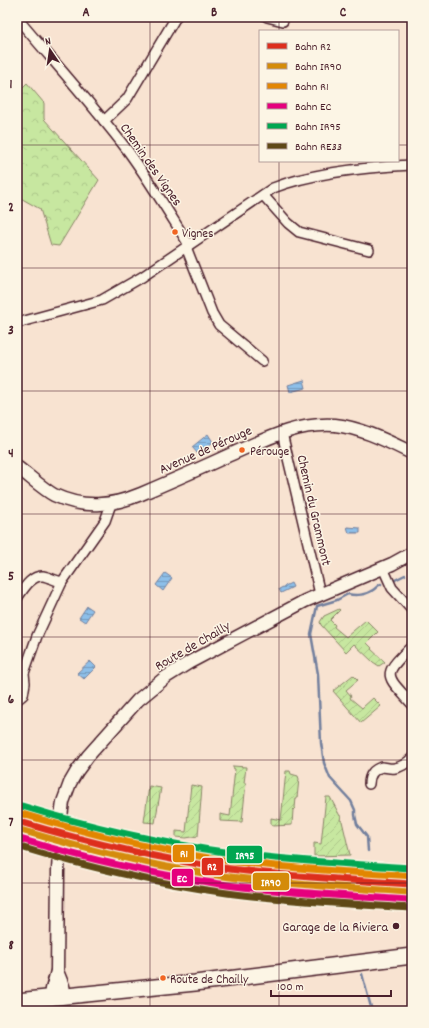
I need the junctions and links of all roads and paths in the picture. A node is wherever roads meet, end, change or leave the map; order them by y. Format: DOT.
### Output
graph roads {
  1 [pos="176,17"];
  2 [pos="267,17"];
  3 [pos="17,18"];
  4 [pos="283,21"];
  5 [pos="104,121"];
  6 [pos="412,165"];
  7 [pos="263,195"];
  8 [pos="188,246"];
  9 [pos="369,250"];
  10 [pos="17,323"];
  11 [pos="262,361"];
  12 [pos="282,433"];
  13 [pos="412,453"];
  14 [pos="17,467"];
  15 [pos="110,504"];
  16 [pos="412,553"];
  17 [pos="383,568"];
  18 [pos="62,582"];
  19 [pos="320,594"];
  20 [pos="17,598"];
  21 [pos="412,610"];
  22 [pos="412,646"];
  23 [pos="17,700"];
  24 [pos="412,704"];
  25 [pos="412,758"];
  26 [pos="369,784"];
  27 [pos="17,812"];
  28 [pos="61,817"];
  29 [pos="17,839"];
  30 [pos="58,856"];
  31 [pos="412,956"];
  32 [pos="58,997"];
  33 [pos="17,1001"];
  1 -- 5 [label="street, Chemin des Vignes"];
  2 -- 4 [label="street"];
  3 -- 5 [label="street, Chemin des Vignes"];
  5 -- 8 [label="street, Chemin des Vignes"];
  6 -- 7 [label="street"];
  7 -- 8 [label="street"];
  7 -- 9 [label="street"];
  8 -- 10 [label="street"];
  8 -- 11 [label="street, Chemin des Vignes"];
  12 -- 13 [label="street, Avenue de Pérouge"];
  12 -- 15 [label="street, Avenue de Pérouge"];
  12 -- 19 [label="street, Chemin du Grammont"];
  14 -- 15 [label="street, Avenue de Pérouge"];
  15 -- 18 [label="street"];
  16 -- 17 [label="street, Route de Chailly"];
  17 -- 19 [label="street, Route de Chailly"];
  17 -- 21 [label="street"];
  18 -- 20 [label="street"];
  18 -- 23 [label="street"];
  19 -- 28 [label="street, Route de Chailly"];
  22 -- 24 [label="street"];
  25 -- 26 [label="street"];
  27 -- 28 [label="street"];
  28 -- 30 [label="street, Route de Chailly"];
  29 -- 30 [label="street"];
  30 -- 32 [label="street, Route de Chailly"];
  31 -- 32 [label="main road"];
  32 -- 33 [label="main road"];
}
